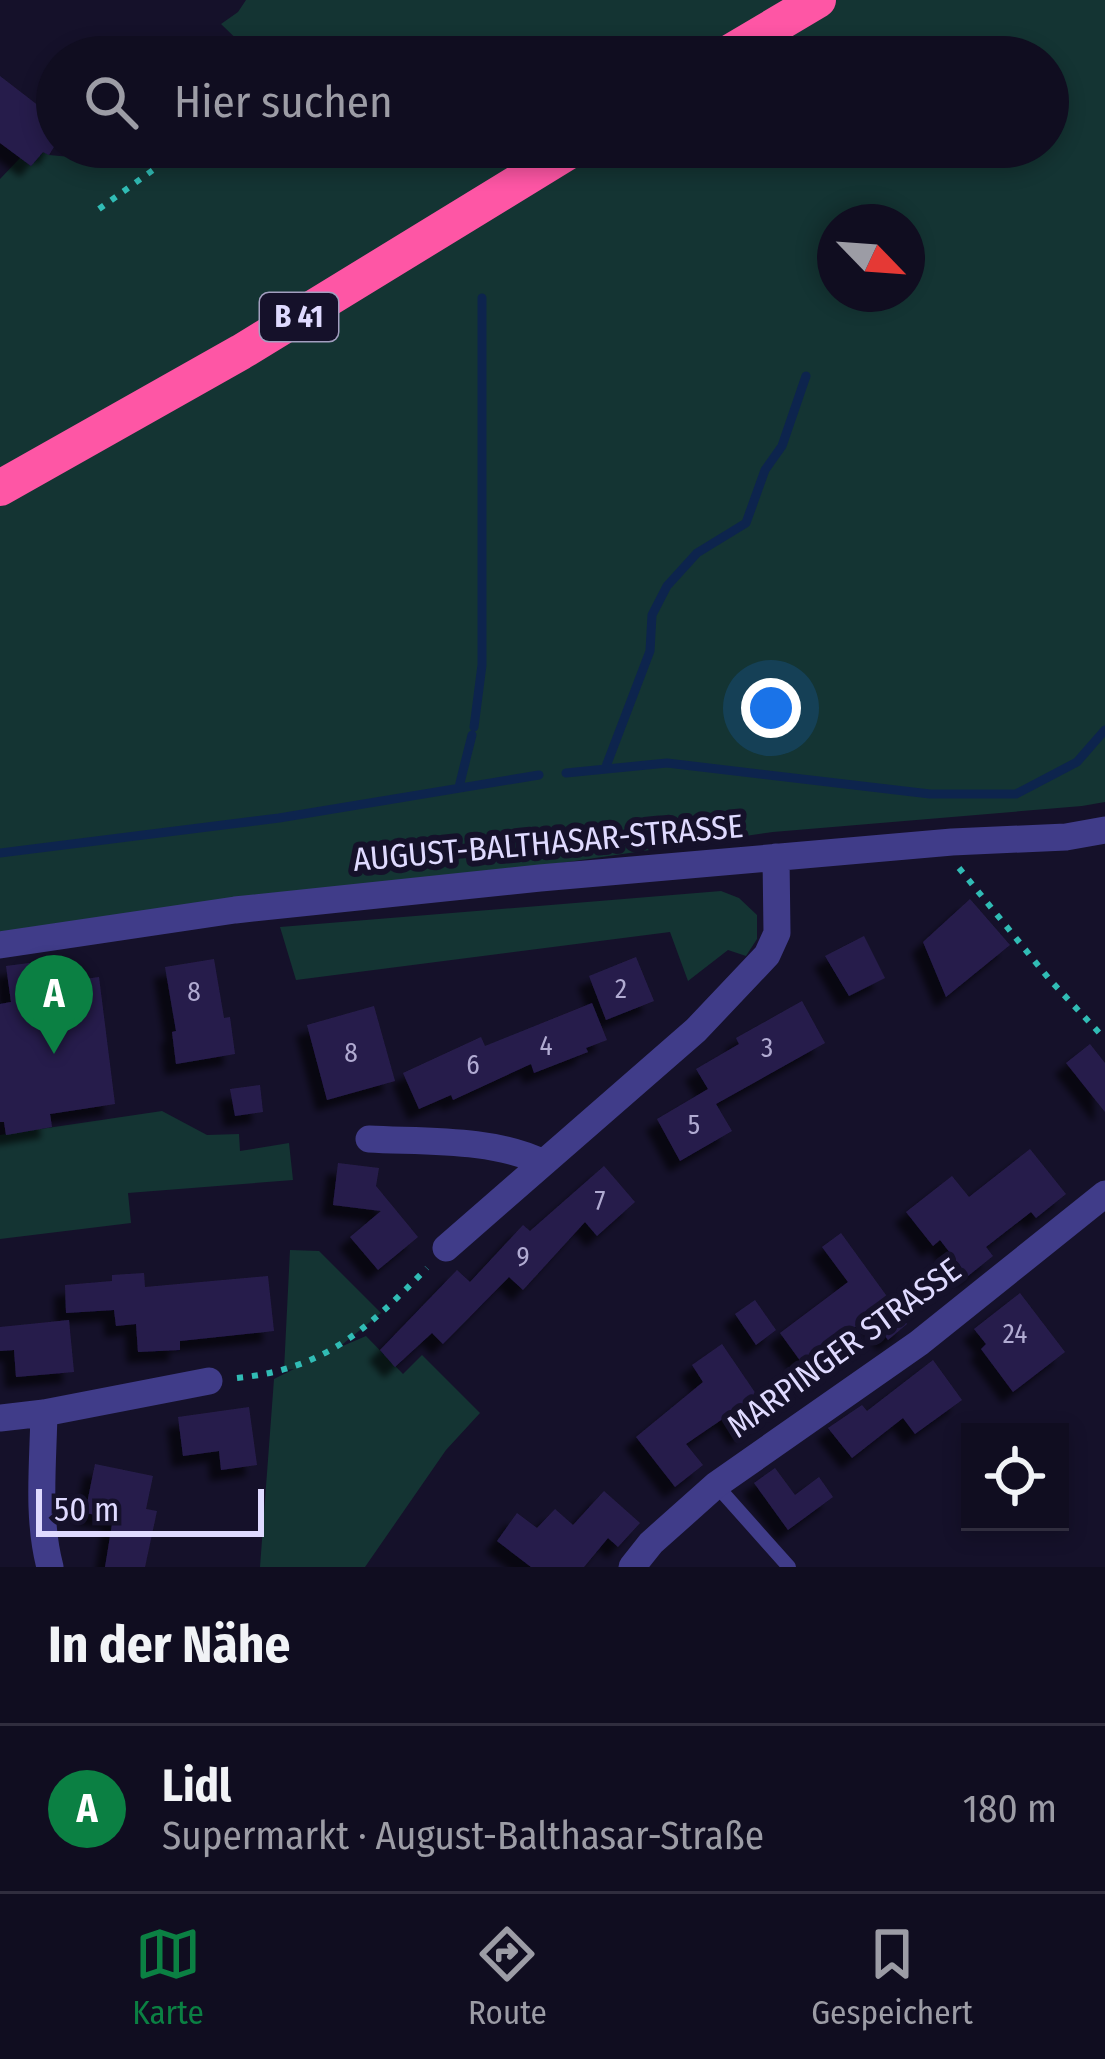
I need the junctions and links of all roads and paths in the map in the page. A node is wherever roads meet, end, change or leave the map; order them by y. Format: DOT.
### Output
graph roads {
  1 [pos="818,0"];
  2 [pos="757,36"];
  3 [pos="155,168"];
  4 [pos="542,168"];
  5 [pos="99,208"];
  6 [pos="6,484"];
  7 [pos="1105,830"];
  8 [pos="952,842"];
  9 [pos="776,857"];
  10 [pos="0,945"];
  11 [pos="1105,1039"];
  12 [pos="369,1139"];
  13 [pos="542,1163"];
  14 [pos="1105,1194"];
  15 [pos="446,1248"];
  16 [pos="209,1381"];
  17 [pos="44,1414"];
  18 [pos="0,1418"];
  19 [pos="716,1485"];
  20 [pos="50,1567"];
  21 [pos="632,1567"];
  22 [pos="789,1567"];
  1 -- 2 [label="highway"];
  3 -- 5 [label="path"];
  4 -- 6 [label="highway, B 41"];
  7 -- 8 [label="street, AUGUST-BALTHASAR-STRASSE"];
  8 -- 9 [label="street, AUGUST-BALTHASAR-STRASSE"];
  8 -- 11 [label="path"];
  9 -- 10 [label="street, AUGUST-BALTHASAR-STRASSE"];
  9 -- 13 [label="street"];
  12 -- 13 [label="street"];
  13 -- 15 [label="street"];
  14 -- 19 [label="street, MARPINGER STRASSE"];
  15 -- 16 [label="path"];
  16 -- 17 [label="street"];
  17 -- 18 [label="street"];
  17 -- 20 [label="street"];
  19 -- 21 [label="street, MARPINGER STRASSE"];
  19 -- 22 [label="lane"];
}
